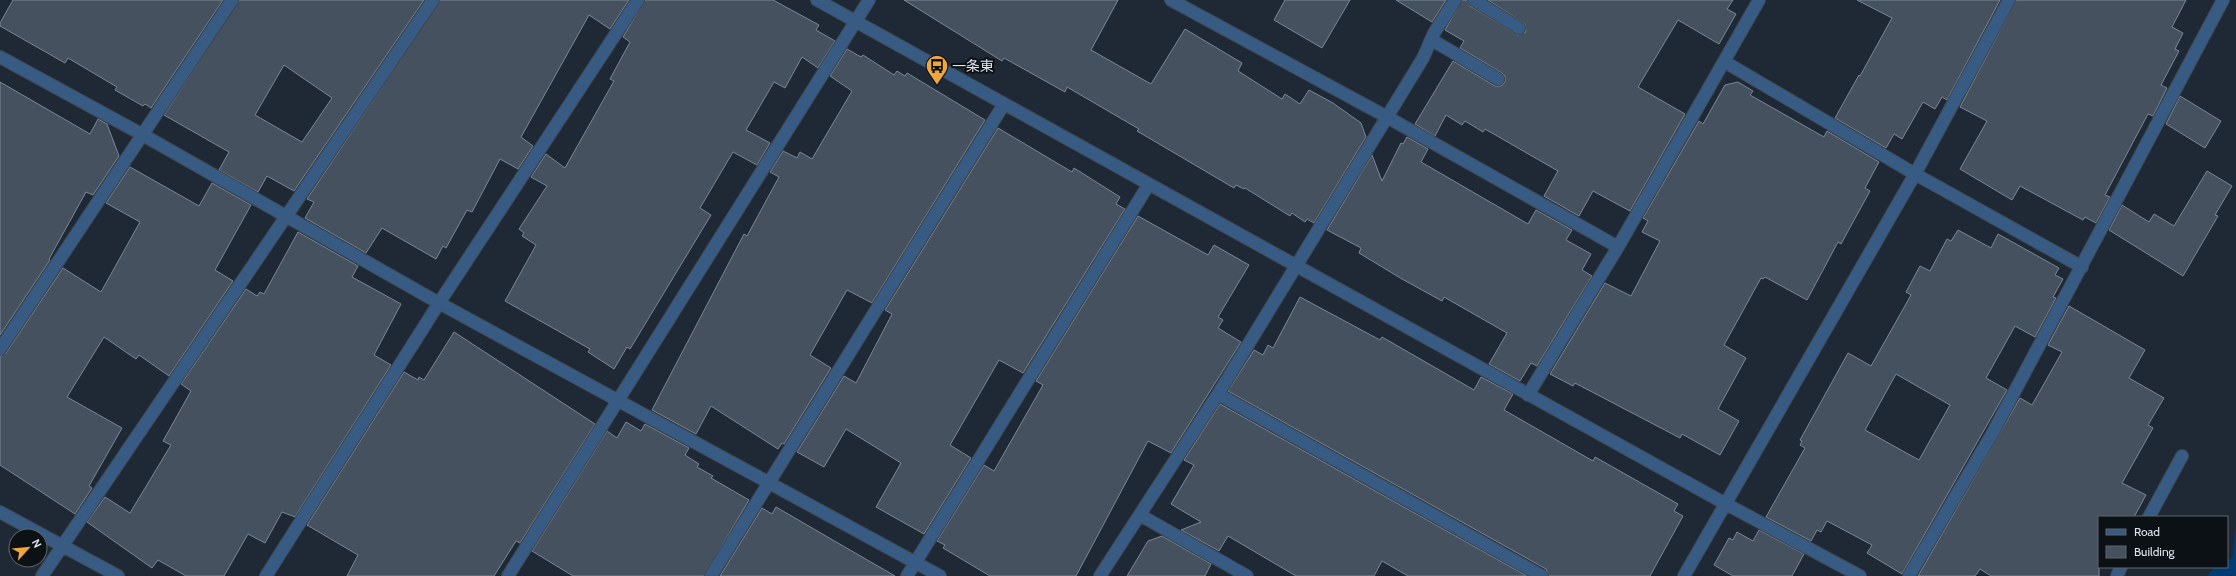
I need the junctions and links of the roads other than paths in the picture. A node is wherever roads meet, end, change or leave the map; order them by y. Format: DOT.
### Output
graph roads {
  1 [pos="232,0"];
  2 [pos="433,0"];
  3 [pos="638,0"];
  4 [pos="817,0"];
  5 [pos="869,0"];
  6 [pos="1171,0"];
  7 [pos="1455,0"];
  8 [pos="1474,0"];
  9 [pos="1759,0"];
  10 [pos="2009,0"];
  11 [pos="2223,0"];
  12 [pos="856,22"];
  13 [pos="1519,28"];
  14 [pos="1432,40"];
  15 [pos="0,57"];
  16 [pos="1725,62"];
  17 [pos="1498,79"];
  18 [pos="1004,104"];
  19 [pos="1387,117"];
  20 [pos="143,135"];
  21 [pos="1915,174"];
  22 [pos="1149,184"];
  23 [pos="287,217"];
  24 [pos="1618,248"];
  25 [pos="1296,266"];
  26 [pos="2082,267"];
  27 [pos="439,303"];
  28 [pos="0,349"];
  29 [pos="1218,394"];
  30 [pos="1528,395"];
  31 [pos="617,400"];
  32 [pos="2182,456"];
  33 [pos="769,483"];
  34 [pos="1726,504"];
  35 [pos="0,512"];
  36 [pos="1140,516"];
  37 [pos="2149,516"];
  38 [pos="62,546"];
  39 [pos="916,562"];
  40 [pos="42,576"];
  41 [pos="118,576"];
  42 [pos="266,576"];
  43 [pos="508,576"];
  44 [pos="711,576"];
  45 [pos="907,576"];
  46 [pos="940,576"];
  47 [pos="1100,576"];
  48 [pos="1247,576"];
  49 [pos="1542,576"];
  50 [pos="1684,576"];
  51 [pos="1860,576"];
  52 [pos="1910,576"];
  1 -- 20 [label="street"];
  2 -- 23 [label="street"];
  3 -- 27 [label="street"];
  4 -- 12 [label="street"];
  5 -- 12 [label="street"];
  6 -- 19 [label="street"];
  7 -- 14 [label="street"];
  8 -- 13 [label="street"];
  9 -- 16 [label="street"];
  10 -- 21 [label="street"];
  11 -- 26 [label="street"];
  12 -- 18 [label="street"];
  12 -- 31 [label="street"];
  14 -- 17 [label="street"];
  14 -- 19 [label="street"];
  15 -- 20 [label="street"];
  16 -- 21 [label="street"];
  16 -- 24 [label="street"];
  18 -- 22 [label="street"];
  18 -- 33 [label="street"];
  19 -- 24 [label="street"];
  19 -- 25 [label="street"];
  20 -- 23 [label="street"];
  20 -- 28 [label="street"];
  21 -- 26 [label="street"];
  21 -- 34 [label="street"];
  22 -- 25 [label="street"];
  22 -- 39 [label="street"];
  23 -- 27 [label="street"];
  23 -- 38 [label="street"];
  24 -- 30 [label="street"];
  25 -- 29 [label="street"];
  25 -- 30 [label="street"];
  26 -- 52 [label="street"];
  27 -- 31 [label="street"];
  27 -- 42 [label="street"];
  29 -- 36 [label="street"];
  29 -- 49 [label="street"];
  30 -- 34 [label="street"];
  31 -- 33 [label="street"];
  31 -- 43 [label="street"];
  32 -- 37 [label="street"];
  33 -- 39 [label="street"];
  33 -- 44 [label="street"];
  34 -- 50 [label="street"];
  34 -- 51 [label="street"];
  35 -- 38 [label="street"];
  36 -- 47 [label="street"];
  36 -- 48 [label="street"];
  38 -- 40 [label="street"];
  38 -- 41 [label="street"];
  39 -- 45 [label="street"];
  39 -- 46 [label="street"];
}
